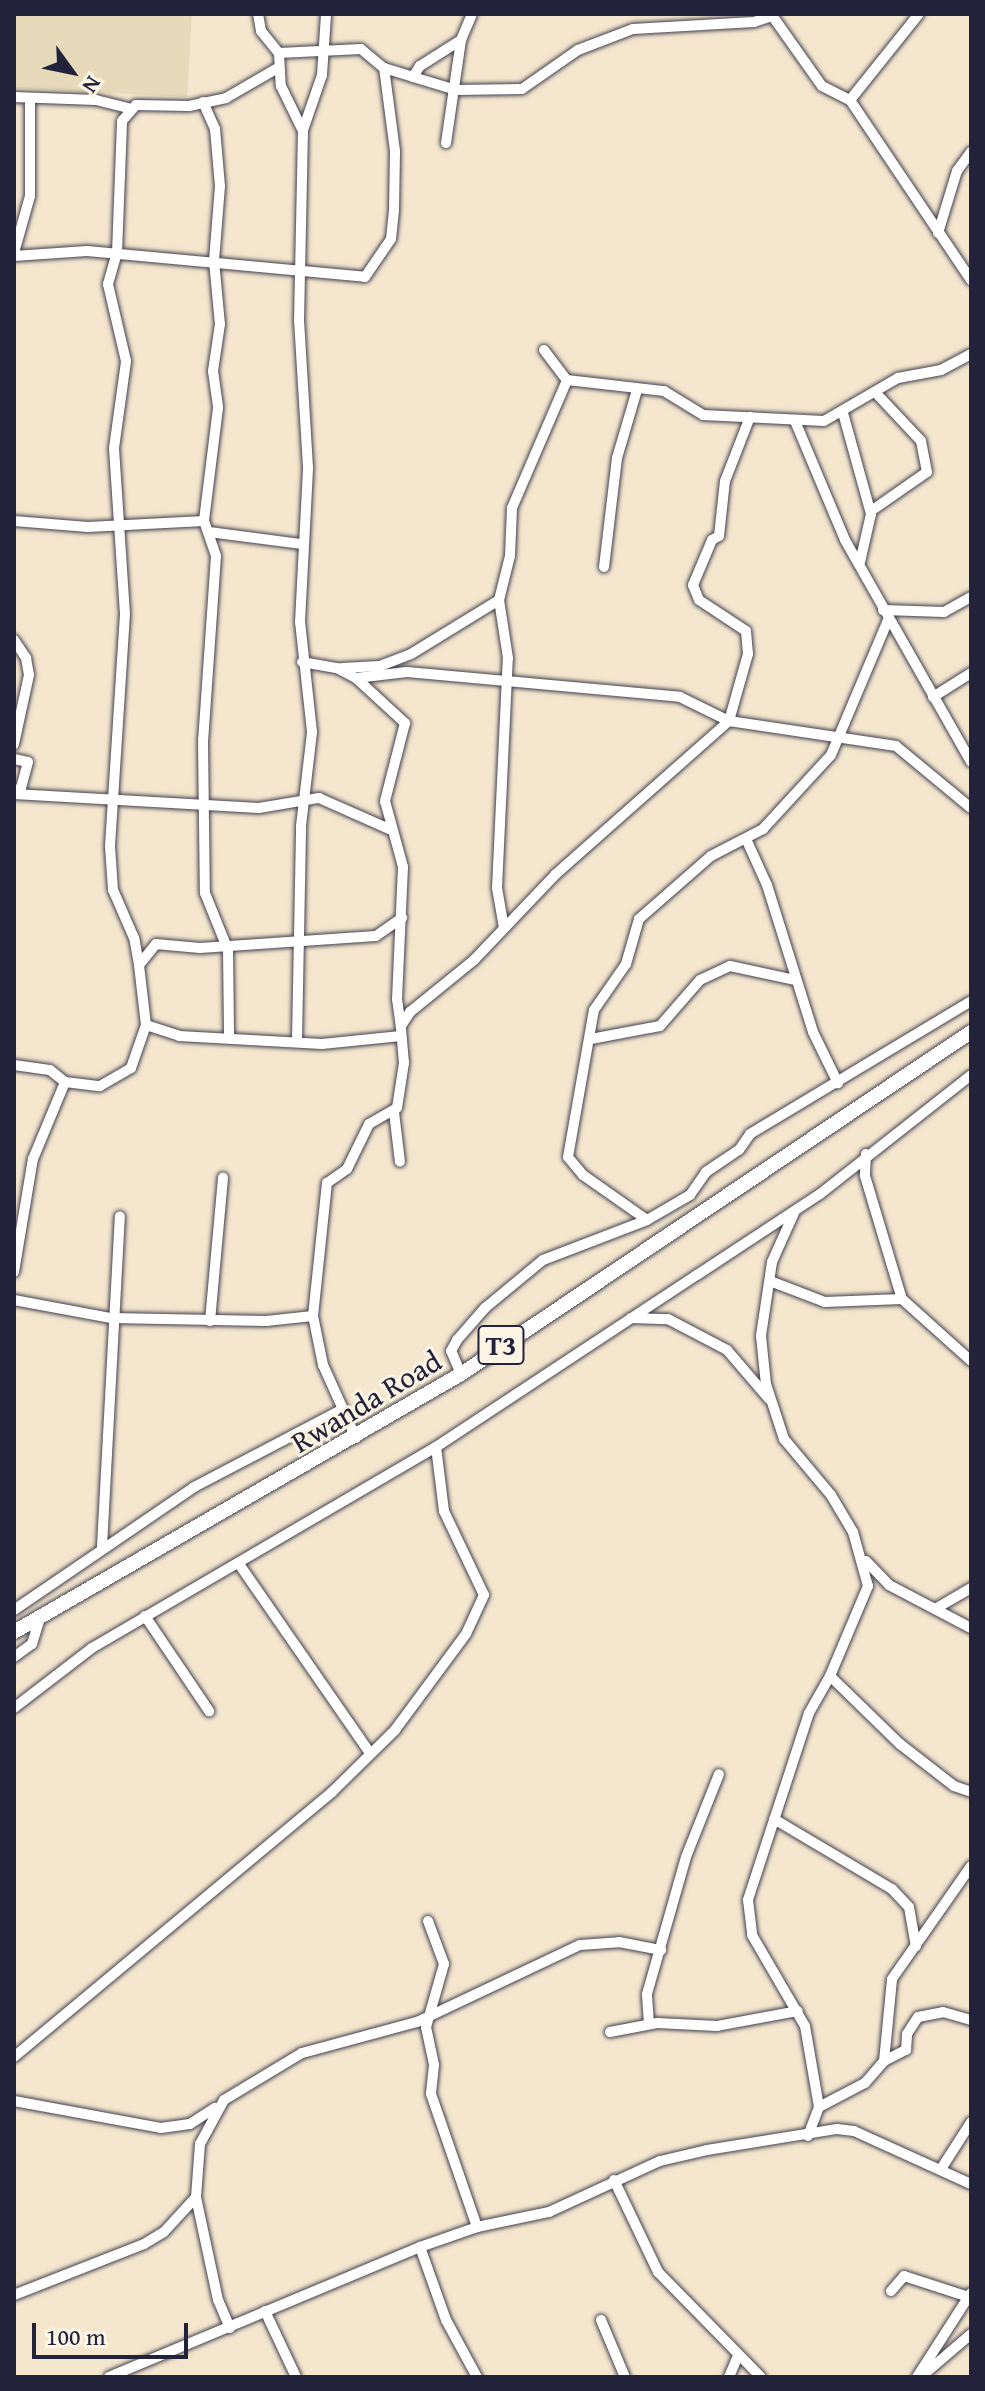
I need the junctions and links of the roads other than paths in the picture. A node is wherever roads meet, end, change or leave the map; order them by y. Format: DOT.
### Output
graph roads {
  1 [pos="258,14"];
  2 [pos="326,14"];
  3 [pos="472,14"];
  4 [pos="919,14"];
  5 [pos="772,15"];
  6 [pos="461,40"];
  7 [pos="323,50"];
  8 [pos="279,53"];
  9 [pos="384,68"];
  10 [pos="276,69"];
  11 [pos="413,77"];
  12 [pos="456,90"];
  13 [pos="14,97"];
  14 [pos="30,99"];
  15 [pos="850,100"];
  16 [pos="203,102"];
  17 [pos="128,108"];
  18 [pos="303,130"];
  19 [pos="446,143"];
  20 [pos="971,152"];
  21 [pos="938,233"];
  22 [pos="117,253"];
  23 [pos="14,254"];
  24 [pos="214,261"];
  25 [pos="303,267"];
  26 [pos="971,280"];
  27 [pos="544,350"];
  28 [pos="971,354"];
  29 [pos="567,380"];
  30 [pos="637,390"];
  31 [pos="875,392"];
  32 [pos="843,413"];
  33 [pos="750,417"];
  34 [pos="795,421"];
  35 [pos="871,511"];
  36 [pos="14,521"];
  37 [pos="204,521"];
  38 [pos="119,526"];
  39 [pos="209,532"];
  40 [pos="302,544"];
  41 [pos="860,562"];
  42 [pos="604,567"];
  43 [pos="971,597"];
  44 [pos="499,600"];
  45 [pos="885,615"];
  46 [pos="14,640"];
  47 [pos="302,662"];
  48 [pos="337,668"];
  49 [pos="971,673"];
  50 [pos="356,678"];
  51 [pos="507,680"];
  52 [pos="933,697"];
  53 [pos="729,721"];
  54 [pos="839,738"];
  55 [pos="14,744"];
  56 [pos="14,759"];
  57 [pos="971,762"];
  58 [pos="14,792"];
  59 [pos="302,798"];
  60 [pos="111,803"];
  61 [pos="207,806"];
  62 [pos="971,808"];
  63 [pos="389,829"];
  64 [pos="747,841"];
  65 [pos="402,918"];
  66 [pos="504,928"];
  67 [pos="300,941"];
  68 [pos="227,944"];
  69 [pos="139,965"];
  70 [pos="795,980"];
  71 [pos="971,1001"];
  72 [pos="146,1025"];
  73 [pos="401,1031"];
  74 [pos="971,1032"];
  75 [pos="229,1038"];
  76 [pos="591,1039"];
  77 [pos="297,1040"];
  78 [pos="14,1065"];
  79 [pos="971,1075"];
  80 [pos="65,1082"];
  81 [pos="838,1083"];
  82 [pos="394,1112"];
  83 [pos="866,1154"];
  84 [pos="400,1162"];
  85 [pos="223,1178"];
  86 [pos="796,1210"];
  87 [pos="120,1216"];
  88 [pos="647,1220"];
  89 [pos="14,1272"];
  90 [pos="770,1281"];
  91 [pos="902,1299"];
  92 [pos="14,1300"];
  93 [pos="313,1316"];
  94 [pos="111,1318"];
  95 [pos="627,1318"];
  96 [pos="210,1321"];
  97 [pos="971,1361"];
  98 [pos="461,1374"];
  99 [pos="769,1399"];
  100 [pos="341,1410"];
  101 [pos="356,1438"];
  102 [pos="436,1447"];
  103 [pos="102,1546"];
  104 [pos="862,1557"];
  105 [pos="239,1564"];
  106 [pos="971,1588"];
  107 [pos="935,1609"];
  108 [pos="14,1610"];
  109 [pos="145,1616"];
  110 [pos="40,1618"];
  111 [pos="971,1628"];
  112 [pos="14,1632"];
  113 [pos="14,1657"];
  114 [pos="830,1676"];
  115 [pos="14,1708"];
  116 [pos="209,1711"];
  117 [pos="370,1753"];
  118 [pos="719,1774"];
  119 [pos="971,1792"];
  120 [pos="774,1819"];
  121 [pos="971,1866"];
  122 [pos="428,1921"];
  123 [pos="916,1946"];
  124 [pos="661,1950"];
  125 [pos="798,2011"];
  126 [pos="429,2016"];
  127 [pos="971,2020"];
  128 [pos="649,2024"];
  129 [pos="610,2032"];
  130 [pos="14,2057"];
  131 [pos="884,2061"];
  132 [pos="14,2101"];
  133 [pos="217,2107"];
  134 [pos="819,2107"];
  135 [pos="971,2122"];
  136 [pos="808,2136"];
  137 [pos="941,2169"];
  138 [pos="614,2180"];
  139 [pos="971,2184"];
  140 [pos="196,2197"];
  141 [pos="477,2227"];
  142 [pos="420,2247"];
  143 [pos="891,2291"];
  144 [pos="14,2295"];
  145 [pos="970,2295"];
  146 [pos="265,2311"];
  147 [pos="601,2320"];
  148 [pos="230,2328"];
  149 [pos="971,2334"];
  150 [pos="738,2356"];
  151 [pos="109,2377"];
  152 [pos="296,2377"];
  153 [pos="477,2377"];
  154 [pos="625,2377"];
  155 [pos="729,2377"];
  156 [pos="761,2377"];
  157 [pos="919,2377"];
  1 -- 8 [label="street"];
  2 -- 7 [label="street"];
  3 -- 6 [label="street"];
  4 -- 15 [label="street"];
  5 -- 12 [label="street"];
  5 -- 15 [label="street"];
  6 -- 11 [label="street"];
  6 -- 12 [label="street"];
  7 -- 8 [label="street"];
  7 -- 9 [label="street"];
  7 -- 18 [label="street"];
  8 -- 10 [label="street"];
  9 -- 11 [label="street"];
  9 -- 25 [label="street"];
  10 -- 16 [label="street"];
  10 -- 18 [label="street"];
  11 -- 12 [label="street"];
  12 -- 19 [label="street"];
  13 -- 14 [label="street"];
  14 -- 17 [label="street"];
  14 -- 23 [label="street"];
  15 -- 21 [label="street"];
  16 -- 17 [label="street"];
  16 -- 24 [label="street"];
  17 -- 22 [label="street"];
  18 -- 25 [label="street"];
  20 -- 21 [label="street"];
  21 -- 26 [label="street"];
  22 -- 23 [label="street"];
  22 -- 24 [label="street"];
  22 -- 38 [label="street"];
  24 -- 25 [label="street"];
  24 -- 37 [label="street"];
  25 -- 40 [label="street"];
  27 -- 29 [label="street"];
  28 -- 31 [label="street"];
  29 -- 30 [label="street"];
  29 -- 44 [label="street"];
  30 -- 33 [label="street"];
  30 -- 42 [label="street"];
  31 -- 32 [label="street"];
  31 -- 35 [label="street"];
  32 -- 34 [label="street"];
  32 -- 35 [label="street"];
  33 -- 34 [label="street"];
  33 -- 53 [label="street"];
  34 -- 41 [label="street"];
  35 -- 41 [label="street"];
  36 -- 38 [label="street"];
  37 -- 38 [label="street"];
  37 -- 39 [label="street"];
  38 -- 60 [label="street"];
  39 -- 40 [label="street"];
  39 -- 61 [label="street"];
  40 -- 47 [label="street"];
  41 -- 45 [label="street"];
  43 -- 45 [label="street"];
  44 -- 48 [label="street"];
  44 -- 51 [label="street"];
  45 -- 52 [label="street"];
  45 -- 54 [label="street"];
  46 -- 55 [label="street"];
  47 -- 48 [label="street"];
  47 -- 59 [label="street"];
  48 -- 50 [label="street"];
  49 -- 52 [label="street"];
  50 -- 51 [label="street"];
  50 -- 63 [label="street"];
  51 -- 53 [label="street"];
  51 -- 66 [label="street"];
  52 -- 57 [label="street"];
  53 -- 54 [label="street"];
  53 -- 66 [label="street"];
  54 -- 62 [label="street"];
  54 -- 64 [label="street"];
  56 -- 58 [label="street"];
  58 -- 60 [label="street"];
  59 -- 61 [label="street"];
  59 -- 63 [label="street"];
  59 -- 67 [label="street"];
  60 -- 61 [label="street"];
  60 -- 69 [label="street"];
  61 -- 68 [label="street"];
  63 -- 65 [label="street"];
  64 -- 70 [label="street"];
  64 -- 76 [label="street"];
  65 -- 67 [label="street"];
  65 -- 73 [label="street"];
  66 -- 73 [label="street"];
  67 -- 68 [label="street"];
  67 -- 77 [label="street"];
  68 -- 69 [label="street"];
  68 -- 75 [label="street"];
  69 -- 72 [label="street"];
  70 -- 76 [label="street"];
  70 -- 81 [label="street"];
  71 -- 81 [label="street"];
  72 -- 75 [label="street"];
  72 -- 80 [label="street"];
  73 -- 77 [label="street"];
  73 -- 82 [label="street"];
  74 -- 98 [label="highway, Rwanda Road / T3"];
  75 -- 77 [label="street"];
  76 -- 88 [label="street"];
  78 -- 80 [label="street"];
  79 -- 83 [label="street"];
  80 -- 89 [label="street"];
  81 -- 88 [label="street"];
  82 -- 84 [label="street"];
  82 -- 93 [label="street"];
  83 -- 86 [label="street"];
  83 -- 91 [label="street"];
  85 -- 96 [label="street"];
  86 -- 90 [label="street"];
  86 -- 95 [label="street"];
  87 -- 94 [label="street"];
  88 -- 98 [label="street"];
  90 -- 91 [label="street"];
  90 -- 99 [label="street"];
  91 -- 97 [label="street"];
  92 -- 94 [label="street"];
  93 -- 96 [label="street"];
  93 -- 100 [label="street"];
  94 -- 96 [label="street"];
  94 -- 103 [label="street"];
  95 -- 99 [label="street"];
  95 -- 102 [label="street"];
  98 -- 101 [label="highway, Rwanda Road / T3"];
  99 -- 104 [label="street"];
  100 -- 101 [label="street"];
  100 -- 103 [label="street"];
  101 -- 110 [label="highway, Rwanda Road / T3"];
  102 -- 105 [label="street"];
  102 -- 117 [label="street"];
  103 -- 108 [label="street"];
  104 -- 107 [label="street"];
  104 -- 114 [label="street"];
  105 -- 109 [label="street"];
  105 -- 117 [label="street"];
  106 -- 107 [label="street"];
  107 -- 111 [label="street"];
  109 -- 115 [label="street"];
  109 -- 116 [label="street"];
  110 -- 112 [label="highway, Rwanda Road / T3"];
  110 -- 113 [label="street"];
  114 -- 119 [label="street"];
  114 -- 120 [label="street"];
  117 -- 130 [label="street"];
  118 -- 124 [label="street"];
  120 -- 123 [label="street"];
  120 -- 125 [label="street"];
  121 -- 123 [label="street"];
  122 -- 126 [label="street"];
  123 -- 131 [label="street"];
  124 -- 126 [label="street"];
  124 -- 128 [label="street"];
  125 -- 128 [label="street"];
  125 -- 134 [label="street"];
  126 -- 133 [label="street"];
  126 -- 141 [label="street"];
  127 -- 131 [label="street"];
  128 -- 129 [label="street"];
  131 -- 134 [label="street"];
  132 -- 133 [label="street"];
  133 -- 140 [label="street"];
  134 -- 136 [label="street"];
  135 -- 137 [label="street"];
  136 -- 137 [label="street"];
  136 -- 138 [label="street"];
  137 -- 139 [label="street"];
  138 -- 141 [label="street"];
  138 -- 150 [label="street"];
  140 -- 144 [label="street"];
  140 -- 148 [label="street"];
  141 -- 142 [label="street"];
  142 -- 146 [label="street"];
  142 -- 153 [label="street"];
  143 -- 145 [label="street"];
  145 -- 157 [label="street"];
  146 -- 148 [label="street"];
  146 -- 152 [label="street"];
  147 -- 154 [label="street"];
  148 -- 151 [label="street"];
  149 -- 157 [label="street"];
  150 -- 155 [label="street"];
  150 -- 156 [label="street"];
}
